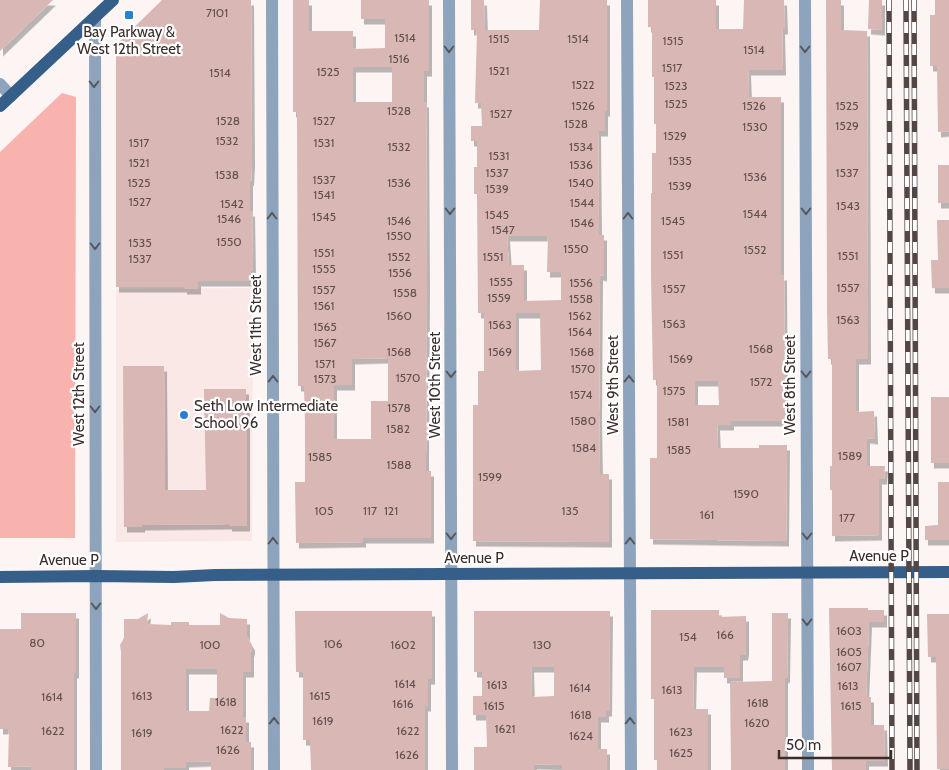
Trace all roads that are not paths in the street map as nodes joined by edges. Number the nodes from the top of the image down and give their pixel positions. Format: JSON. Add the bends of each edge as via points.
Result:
{"nodes":[{"id":1,"x":113,"y":0,"type":"edge"},
{"id":2,"x":272,"y":0,"type":"edge"},
{"id":3,"x":449,"y":0,"type":"edge"},
{"id":4,"x":627,"y":0,"type":"edge"},
{"id":5,"x":805,"y":0,"type":"edge"},
{"id":6,"x":95,"y":18,"type":"junction"},
{"id":7,"x":0,"y":84,"type":"edge"},
{"id":8,"x":11,"y":96,"type":"junction"},
{"id":9,"x":0,"y":106,"type":"edge"},
{"id":10,"x":949,"y":572,"type":"edge"},
{"id":11,"x":807,"y":573,"type":"junction"},
{"id":12,"x":452,"y":574,"type":"junction"},
{"id":13,"x":630,"y":574,"type":"junction"},
{"id":14,"x":273,"y":575,"type":"junction"},
{"id":15,"x":96,"y":576,"type":"junction"},
{"id":16,"x":0,"y":577,"type":"edge"},
{"id":17,"x":96,"y":770,"type":"edge"},
{"id":18,"x":274,"y":770,"type":"edge"},
{"id":19,"x":452,"y":770,"type":"edge"},
{"id":20,"x":630,"y":770,"type":"edge"},
{"id":21,"x":808,"y":770,"type":"edge"}],
"edges":[{"from":1,"to":6,"type":"main road"},
{"from":14,"to":2,"type":"street","name":"West 11th Street","one_way":true},
{"from":3,"to":12,"type":"street","name":"West 10th Street","one_way":true},
{"from":13,"to":4,"type":"street","name":"West 9th Street","one_way":true},
{"from":5,"to":11,"type":"street","name":"West 8th Street","one_way":true},
{"from":6,"to":8,"type":"main road"},
{"from":6,"to":15,"type":"street","name":"West 12th Street","one_way":true},
{"from":7,"to":8,"type":"street"},
{"from":8,"to":9,"type":"main road"},
{"from":10,"to":11,"type":"main road","name":"Avenue P"},
{"from":11,"to":13,"type":"main road","name":"Avenue P"},
{"from":11,"to":21,"type":"street","name":"West 8th Street","one_way":true},
{"from":12,"to":13,"type":"main road","name":"Avenue P"},
{"from":12,"to":14,"type":"main road","name":"Avenue P"},
{"from":12,"to":19,"type":"street","name":"West 10th Street"},
{"from":20,"to":13,"type":"street","name":"West 9th Street","one_way":true},
{"from":14,"to":15,"type":"main road","name":"Avenue P"},
{"from":18,"to":14,"type":"street","name":"West 11th Street","one_way":true},
{"from":15,"to":16,"type":"main road","name":"Avenue P"},
{"from":15,"to":17,"type":"street","name":"West 12th Street","one_way":true}]}
